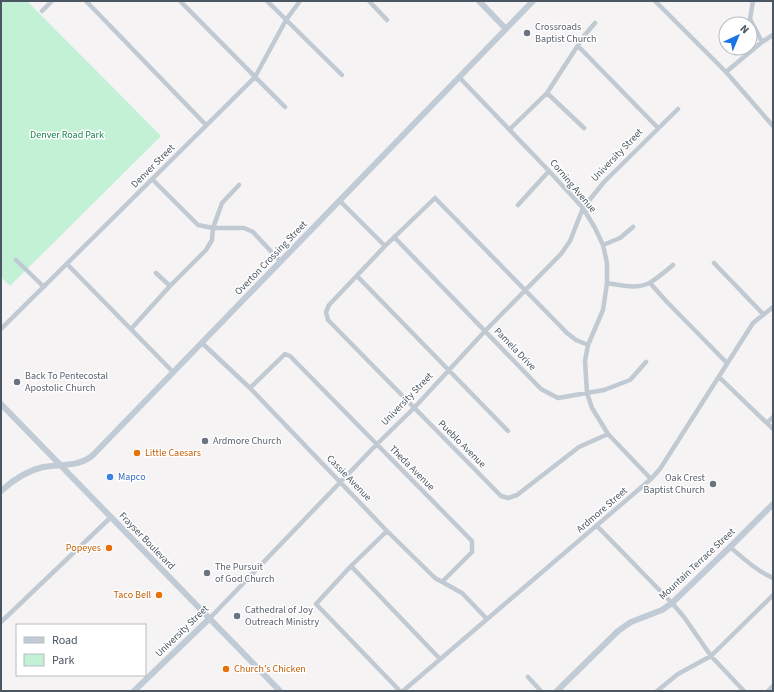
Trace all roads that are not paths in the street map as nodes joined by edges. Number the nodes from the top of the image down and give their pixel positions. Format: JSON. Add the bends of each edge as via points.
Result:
{"nodes":[{"id":1,"x":52,"y":1,"type":"edge"},
{"id":2,"x":86,"y":1,"type":"edge"},
{"id":3,"x":180,"y":1,"type":"edge"},
{"id":4,"x":267,"y":1,"type":"edge"},
{"id":5,"x":300,"y":1,"type":"edge"},
{"id":6,"x":369,"y":1,"type":"edge"},
{"id":7,"x":479,"y":1,"type":"edge"},
{"id":8,"x":534,"y":1,"type":"edge"},
{"id":9,"x":655,"y":1,"type":"edge"},
{"id":10,"x":753,"y":1,"type":"edge"},
{"id":11,"x":42,"y":11,"type":"dead end"},
{"id":12,"x":286,"y":20,"type":"junction"},
{"id":13,"x":387,"y":20,"type":"dead end"},
{"id":14,"x":595,"y":23,"type":"dead end"},
{"id":15,"x":506,"y":29,"type":"junction"},
{"id":16,"x":773,"y":35,"type":"edge"},
{"id":17,"x":762,"y":42,"type":"junction"},
{"id":18,"x":578,"y":46,"type":"junction"},
{"id":19,"x":726,"y":72,"type":"junction"},
{"id":20,"x":342,"y":75,"type":"dead end"},
{"id":21,"x":255,"y":77,"type":"junction"},
{"id":22,"x":459,"y":77,"type":"junction"},
{"id":23,"x":547,"y":93,"type":"junction"},
{"id":24,"x":285,"y":107,"type":"dead end"},
{"id":25,"x":678,"y":109,"type":"dead end"},
{"id":26,"x":206,"y":125,"type":"junction"},
{"id":27,"x":773,"y":126,"type":"edge"},
{"id":28,"x":584,"y":128,"type":"dead end"},
{"id":29,"x":658,"y":128,"type":"junction"},
{"id":30,"x":510,"y":129,"type":"junction"},
{"id":31,"x":549,"y":171,"type":"junction"},
{"id":32,"x":152,"y":179,"type":"junction"},
{"id":33,"x":239,"y":185,"type":"dead end"},
{"id":34,"x":340,"y":201,"type":"junction"},
{"id":35,"x":518,"y":204,"type":"dead end"},
{"id":36,"x":583,"y":208,"type":"junction"},
{"id":37,"x":633,"y":227,"type":"dead end"},
{"id":38,"x":213,"y":228,"type":"junction"},
{"id":39,"x":394,"y":238,"type":"junction"},
{"id":40,"x":603,"y":245,"type":"junction"},
{"id":41,"x":385,"y":246,"type":"junction"},
{"id":42,"x":16,"y":260,"type":"dead end"},
{"id":43,"x":280,"y":261,"type":"junction"},
{"id":44,"x":714,"y":263,"type":"dead end"},
{"id":45,"x":67,"y":264,"type":"junction"},
{"id":46,"x":673,"y":265,"type":"dead end"},
{"id":47,"x":156,"y":273,"type":"dead end"},
{"id":48,"x":357,"y":276,"type":"junction"},
{"id":49,"x":607,"y":283,"type":"junction"},
{"id":50,"x":650,"y":283,"type":"junction"},
{"id":51,"x":170,"y":286,"type":"junction"},
{"id":52,"x":44,"y":287,"type":"junction"},
{"id":53,"x":525,"y":290,"type":"junction"},
{"id":54,"x":773,"y":307,"type":"edge"},
{"id":55,"x":763,"y":314,"type":"junction"},
{"id":56,"x":131,"y":328,"type":"junction"},
{"id":57,"x":1,"y":329,"type":"edge"},
{"id":58,"x":485,"y":331,"type":"junction"},
{"id":59,"x":202,"y":343,"type":"junction"},
{"id":60,"x":588,"y":344,"type":"junction"},
{"id":61,"x":646,"y":362,"type":"dead end"},
{"id":62,"x":727,"y":363,"type":"junction"},
{"id":63,"x":449,"y":370,"type":"junction"},
{"id":64,"x":173,"y":372,"type":"junction"},
{"id":65,"x":719,"y":377,"type":"junction"},
{"id":66,"x":250,"y":388,"type":"junction"},
{"id":67,"x":587,"y":393,"type":"junction"},
{"id":68,"x":1,"y":404,"type":"edge"},
{"id":69,"x":414,"y":408,"type":"junction"},
{"id":70,"x":773,"y":417,"type":"edge"},
{"id":71,"x":767,"y":423,"type":"junction"},
{"id":72,"x":773,"y":429,"type":"edge"},
{"id":73,"x":508,"y":431,"type":"dead end"},
{"id":74,"x":608,"y":434,"type":"junction"},
{"id":75,"x":376,"y":445,"type":"junction"},
{"id":76,"x":59,"y":465,"type":"junction"},
{"id":77,"x":651,"y":479,"type":"junction"},
{"id":78,"x":340,"y":483,"type":"junction"},
{"id":79,"x":1,"y":491,"type":"edge"},
{"id":80,"x":773,"y":504,"type":"edge"},
{"id":81,"x":110,"y":518,"type":"junction"},
{"id":82,"x":597,"y":526,"type":"junction"},
{"id":83,"x":387,"y":531,"type":"junction"},
{"id":84,"x":730,"y":547,"type":"junction"},
{"id":85,"x":351,"y":566,"type":"junction"},
{"id":86,"x":773,"y":578,"type":"edge"},
{"id":87,"x":442,"y":582,"type":"junction"},
{"id":88,"x":773,"y":595,"type":"edge"},
{"id":89,"x":672,"y":603,"type":"junction"},
{"id":90,"x":487,"y":619,"type":"junction"},
{"id":91,"x":209,"y":620,"type":"junction"},
{"id":92,"x":1,"y":622,"type":"edge"},
{"id":93,"x":711,"y":656,"type":"junction"},
{"id":94,"x":440,"y":659,"type":"junction"},
{"id":95,"x":528,"y":677,"type":"dead end"},
{"id":96,"x":773,"y":686,"type":"edge"},
{"id":97,"x":134,"y":691,"type":"edge"},
{"id":98,"x":280,"y":691,"type":"edge"},
{"id":99,"x":400,"y":691,"type":"edge"},
{"id":100,"x":403,"y":691,"type":"edge"},
{"id":101,"x":541,"y":691,"type":"edge"},
{"id":102,"x":557,"y":691,"type":"edge"},
{"id":103,"x":657,"y":691,"type":"edge"},
{"id":104,"x":744,"y":691,"type":"edge"},
{"id":105,"x":768,"y":691,"type":"edge"}],
"edges":[{"from":1,"to":11,"type":"street"},
{"from":2,"to":26,"type":"street"},
{"from":3,"to":21,"type":"street"},
{"from":4,"to":12,"type":"street"},
{"from":5,"to":12,"type":"street","name":"Denver Street"},
{"from":6,"to":13,"type":"street"},
{"from":7,"to":15,"type":"street"},
{"from":8,"to":15,"type":"street","name":"Overton Crossing Street"},
{"from":9,"to":19,"type":"street"},
{"from":10,"to":17,"type":"street","via":[[750,19]]},
{"from":12,"to":20,"type":"street"},
{"from":12,"to":21,"type":"street","name":"Denver Street"},
{"from":14,"to":18,"type":"street"},
{"from":15,"to":22,"type":"street","name":"Overton Crossing Street"},
{"from":16,"to":17,"type":"street"},
{"from":17,"to":19,"type":"street"},
{"from":18,"to":23,"type":"street"},
{"from":18,"to":29,"type":"street"},
{"from":19,"to":27,"type":"street"},
{"from":21,"to":24,"type":"street"},
{"from":21,"to":26,"type":"street","name":"Denver Street"},
{"from":22,"to":30,"type":"street","name":"Corning Avenue"},
{"from":22,"to":34,"type":"street","name":"Overton Crossing Street"},
{"from":23,"to":28,"type":"street"},
{"from":23,"to":30,"type":"street"},
{"from":25,"to":29,"type":"street","name":"University Street"},
{"from":26,"to":32,"type":"street","name":"Denver Street"},
{"from":29,"to":36,"type":"street","name":"University Street","via":[[604,182]]},
{"from":30,"to":31,"type":"street","name":"Corning Avenue"},
{"from":31,"to":35,"type":"street"},
{"from":31,"to":36,"type":"street","name":"Corning Avenue"},
{"from":32,"to":38,"type":"street","via":[[198,225]]},
{"from":32,"to":45,"type":"street","name":"Denver Street"},
{"from":33,"to":38,"type":"street","via":[[222,203]]},
{"from":34,"to":41,"type":"street"},
{"from":34,"to":43,"type":"street","name":"Overton Crossing Street"},
{"from":36,"to":40,"type":"street","name":"Corning Avenue"},
{"from":36,"to":53,"type":"street","name":"University Street","via":[[570,241],[561,254]]},
{"from":37,"to":40,"type":"street","via":[[620,238]]},
{"from":38,"to":43,"type":"street","via":[[244,228],[253,232]]},
{"from":38,"to":51,"type":"street","via":[[212,240],[206,250]]},
{"from":39,"to":41,"type":"street"},
{"from":39,"to":53,"type":"street","via":[[435,198]]},
{"from":39,"to":58,"type":"street","name":"Pamela Drive"},
{"from":40,"to":49,"type":"street","name":"Corning Avenue"},
{"from":41,"to":48,"type":"street"},
{"from":42,"to":52,"type":"street"},
{"from":43,"to":59,"type":"street","name":"Overton Crossing Street"},
{"from":44,"to":55,"type":"street"},
{"from":45,"to":52,"type":"street","name":"Denver Street"},
{"from":45,"to":56,"type":"street"},
{"from":46,"to":50,"type":"street"},
{"from":47,"to":51,"type":"street"},
{"from":48,"to":63,"type":"street"},
{"from":48,"to":69,"type":"street","name":"Pueblo Avenue","via":[[329,305],[326,312],[328,320]]},
{"from":49,"to":50,"type":"street","via":[[633,286]]},
{"from":49,"to":60,"type":"street","name":"Corning Avenue","via":[[603,310]]},
{"from":50,"to":62,"type":"street"},
{"from":51,"to":56,"type":"street"},
{"from":52,"to":57,"type":"street","name":"Denver Street"},
{"from":53,"to":58,"type":"street","name":"University Street"},
{"from":53,"to":60,"type":"street","via":[[567,333],[576,340]]},
{"from":54,"to":55,"type":"street","name":"Ardmore Street"},
{"from":55,"to":62,"type":"street","name":"Ardmore Street","via":[[753,323]]},
{"from":56,"to":64,"type":"street"},
{"from":58,"to":63,"type":"street","name":"University Street"},
{"from":58,"to":67,"type":"street","name":"Pamela Drive","via":[[541,389],[558,398]]},
{"from":59,"to":64,"type":"street","name":"Overton Crossing Street"},
{"from":59,"to":66,"type":"street","name":"Cassie Avenue"},
{"from":60,"to":67,"type":"street","name":"Corning Avenue","via":[[585,361]]},
{"from":61,"to":67,"type":"street","name":"Pamela Drive","via":[[630,380],[604,390]]},
{"from":62,"to":65,"type":"street","name":"Ardmore Street"},
{"from":63,"to":69,"type":"street","name":"University Street"},
{"from":63,"to":73,"type":"street"},
{"from":64,"to":76,"type":"street","name":"Overton Crossing Street","via":[[90,458],[76,464]]},
{"from":65,"to":71,"type":"street"},
{"from":65,"to":77,"type":"street","name":"Ardmore Street"},
{"from":66,"to":75,"type":"street","name":"Theda Avenue","via":[[285,354],[290,356]]},
{"from":66,"to":78,"type":"street","name":"Cassie Avenue"},
{"from":67,"to":74,"type":"street","name":"Corning Avenue","via":[[592,408]]},
{"from":68,"to":76,"type":"street","name":"Frayser Boulevard"},
{"from":69,"to":74,"type":"street","name":"Pueblo Avenue","via":[[501,496],[508,498],[517,495],[579,447]]},
{"from":69,"to":75,"type":"street","name":"University Street"},
{"from":70,"to":71,"type":"street"},
{"from":71,"to":72,"type":"street"},
{"from":74,"to":77,"type":"street","name":"Corning Avenue"},
{"from":75,"to":78,"type":"street","name":"University Street"},
{"from":75,"to":87,"type":"street","name":"Theda Avenue","via":[[472,541],[472,552]]},
{"from":76,"to":79,"type":"street","name":"Overton Crossing Street","via":[[26,472]]},
{"from":76,"to":81,"type":"street","name":"Frayser Boulevard"},
{"from":77,"to":82,"type":"street","name":"Ardmore Street"},
{"from":78,"to":83,"type":"street","name":"Cassie Avenue"},
{"from":78,"to":91,"type":"street","name":"University Street"},
{"from":80,"to":84,"type":"street","name":"Mountain Terrace Street"},
{"from":81,"to":91,"type":"street","name":"Frayser Boulevard"},
{"from":81,"to":92,"type":"street"},
{"from":82,"to":89,"type":"street"},
{"from":82,"to":90,"type":"street","name":"Ardmore Street"},
{"from":83,"to":85,"type":"street"},
{"from":83,"to":87,"type":"street","name":"Cassie Avenue"},
{"from":84,"to":86,"type":"street","via":[[763,574]]},
{"from":84,"to":89,"type":"street","name":"Mountain Terrace Street"},
{"from":85,"to":94,"type":"street"},
{"from":85,"to":99,"type":"street","via":[[316,604]]},
{"from":87,"to":90,"type":"street","name":"Cassie Avenue","via":[[462,593]]},
{"from":88,"to":93,"type":"street"},
{"from":89,"to":93,"type":"street"},
{"from":89,"to":102,"type":"street","name":"Mountain Terrace Street","via":[[662,610],[630,622],[618,631]]},
{"from":90,"to":94,"type":"street","name":"Ardmore Street"},
{"from":91,"to":97,"type":"street","name":"University Street"},
{"from":91,"to":98,"type":"street","name":"Frayser Boulevard"},
{"from":93,"to":103,"type":"street","via":[[678,674]]},
{"from":93,"to":104,"type":"street"},
{"from":94,"to":100,"type":"street","name":"Ardmore Street"},
{"from":95,"to":101,"type":"street"},
{"from":96,"to":105,"type":"street"}]}
